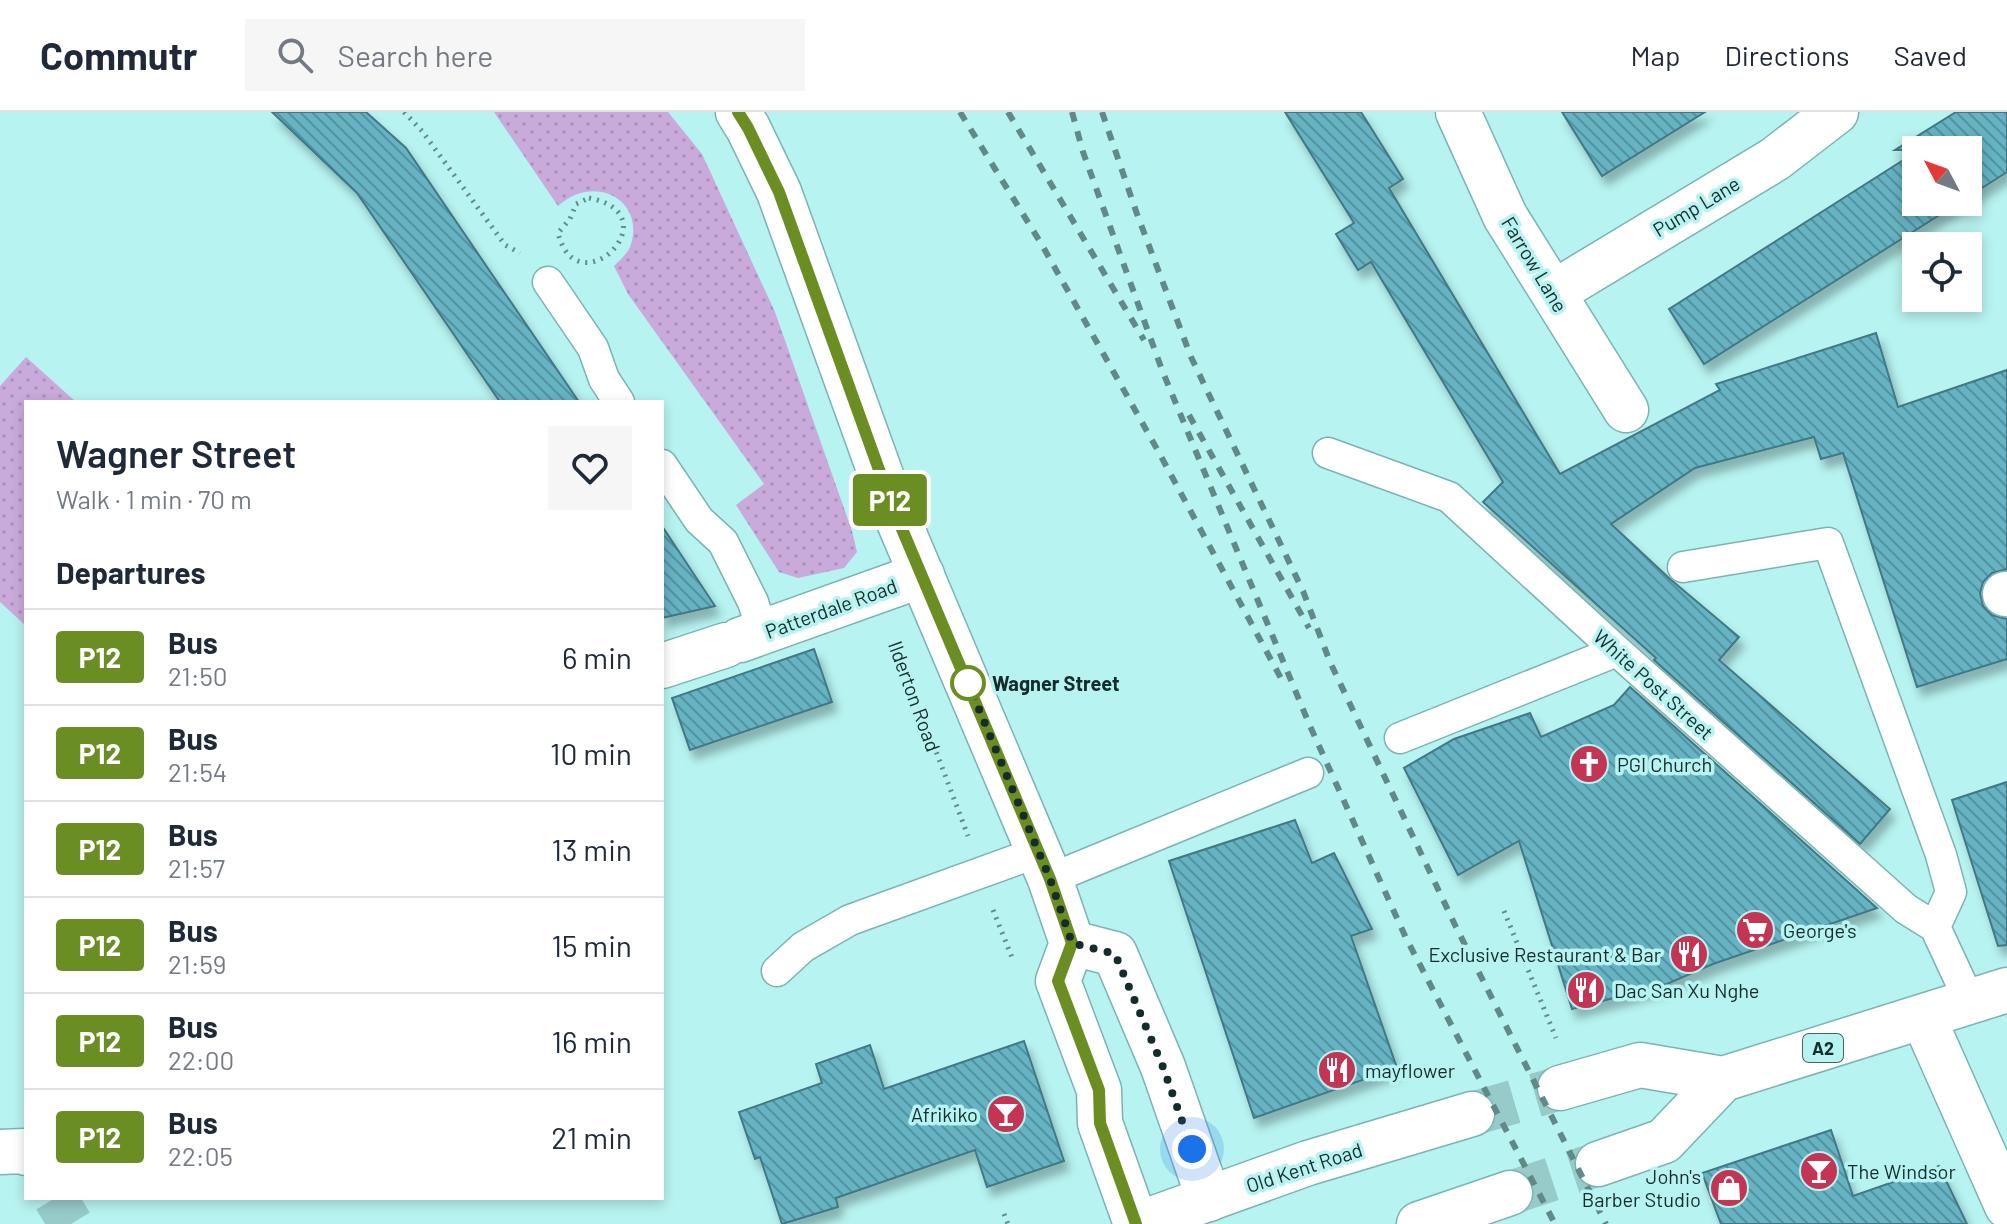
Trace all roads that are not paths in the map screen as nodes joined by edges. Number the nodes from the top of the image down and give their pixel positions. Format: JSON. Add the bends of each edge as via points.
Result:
{"nodes":[{"id":1,"x":738,"y":112,"type":"edge"},
{"id":2,"x":1458,"y":112,"type":"edge"},
{"id":3,"x":1836,"y":112,"type":"edge"},
{"id":4,"x":548,"y":282,"type":"road end"},
{"id":5,"x":1553,"y":293,"type":"junction"},
{"id":6,"x":618,"y":400,"type":"edge"},
{"id":7,"x":1626,"y":410,"type":"dead end"},
{"id":8,"x":1328,"y":453,"type":"dead end"},
{"id":9,"x":664,"y":468,"type":"edge"},
{"id":10,"x":1683,"y":567,"type":"dead end"},
{"id":11,"x":922,"y":575,"type":"junction"},
{"id":12,"x":743,"y":639,"type":"junction"},
{"id":13,"x":1617,"y":651,"type":"junction"},
{"id":14,"x":664,"y":665,"type":"edge"},
{"id":15,"x":1400,"y":738,"type":"dead end"},
{"id":16,"x":1308,"y":773,"type":"dead end"},
{"id":17,"x":1044,"y":865,"type":"junction"},
{"id":18,"x":1935,"y":927,"type":"junction"},
{"id":19,"x":1072,"y":943,"type":"junction"},
{"id":20,"x":777,"y":971,"type":"dead end"},
{"id":21,"x":1988,"y":996,"type":"edge"},
{"id":22,"x":1923,"y":1017,"type":"junction"},
{"id":23,"x":1723,"y":1079,"type":"junction"},
{"id":24,"x":1560,"y":1088,"type":"tunnel mouth"},
{"id":25,"x":1472,"y":1114,"type":"tunnel mouth"},
{"id":26,"x":24,"y":1151,"type":"edge"},
{"id":27,"x":0,"y":1152,"type":"edge"},
{"id":28,"x":1598,"y":1164,"type":"tunnel mouth"},
{"id":29,"x":1510,"y":1193,"type":"tunnel mouth"},
{"id":30,"x":1209,"y":1199,"type":"junction"},
{"id":31,"x":2007,"y":1206,"type":"edge"},
{"id":32,"x":1137,"y":1224,"type":"edge"},
{"id":33,"x":1419,"y":1224,"type":"edge"}],
"edges":[{"from":1,"to":11,"type":"main road","via":[[779,192]]},
{"from":2,"to":5,"type":"main road","name":"Farrow Lane","via":[[1505,216]]},
{"from":3,"to":5,"type":"main road","name":"Pump Lane","via":[[1775,159]]},
{"from":4,"to":6,"type":"lane","via":[[593,348]]},
{"from":5,"to":7,"type":"main road","name":"Farrow Lane"},
{"from":8,"to":13,"type":"lane","name":"White Post Street","via":[[1449,497]]},
{"from":9,"to":12,"type":"lane","via":[[699,520],[723,542],[753,602]]},
{"from":10,"to":18,"type":"lane","via":[[1828,543],[1945,867],[1951,892]]},
{"from":11,"to":12,"type":"main road","name":"Patterdale Road"},
{"from":11,"to":17,"type":"main road"},
{"from":12,"to":14,"type":"main road","name":"Patterdale Road"},
{"from":13,"to":15,"type":"lane"},
{"from":13,"to":18,"type":"lane","name":"White Post Street","via":[[1906,909]]},
{"from":16,"to":17,"type":"lane"},
{"from":17,"to":19,"type":"main road"},
{"from":17,"to":20,"type":"lane","via":[[850,920],[803,947]]},
{"from":18,"to":21,"type":"lane"},
{"from":19,"to":30,"type":"main road","via":[[1115,954],[1163,1067]]},
{"from":19,"to":32,"type":"main road","via":[[1058,981],[1099,1090],[1100,1123]]},
{"from":21,"to":22,"type":"main road","number":"A2"},
{"from":22,"to":23,"type":"main road","number":"A2"},
{"from":22,"to":31,"type":"main road"},
{"from":23,"to":24,"type":"main road","number":"A2","via":[[1640,1065]]},
{"from":23,"to":28,"type":"main road","number":"A2","via":[[1664,1141]]},
{"from":25,"to":30,"type":"main road","name":"Old Kent Road"},
{"from":26,"to":27,"type":"main road"},
{"from":29,"to":33,"type":"main road"},
{"from":30,"to":32,"type":"main road","name":"Old Kent Road"}]}
